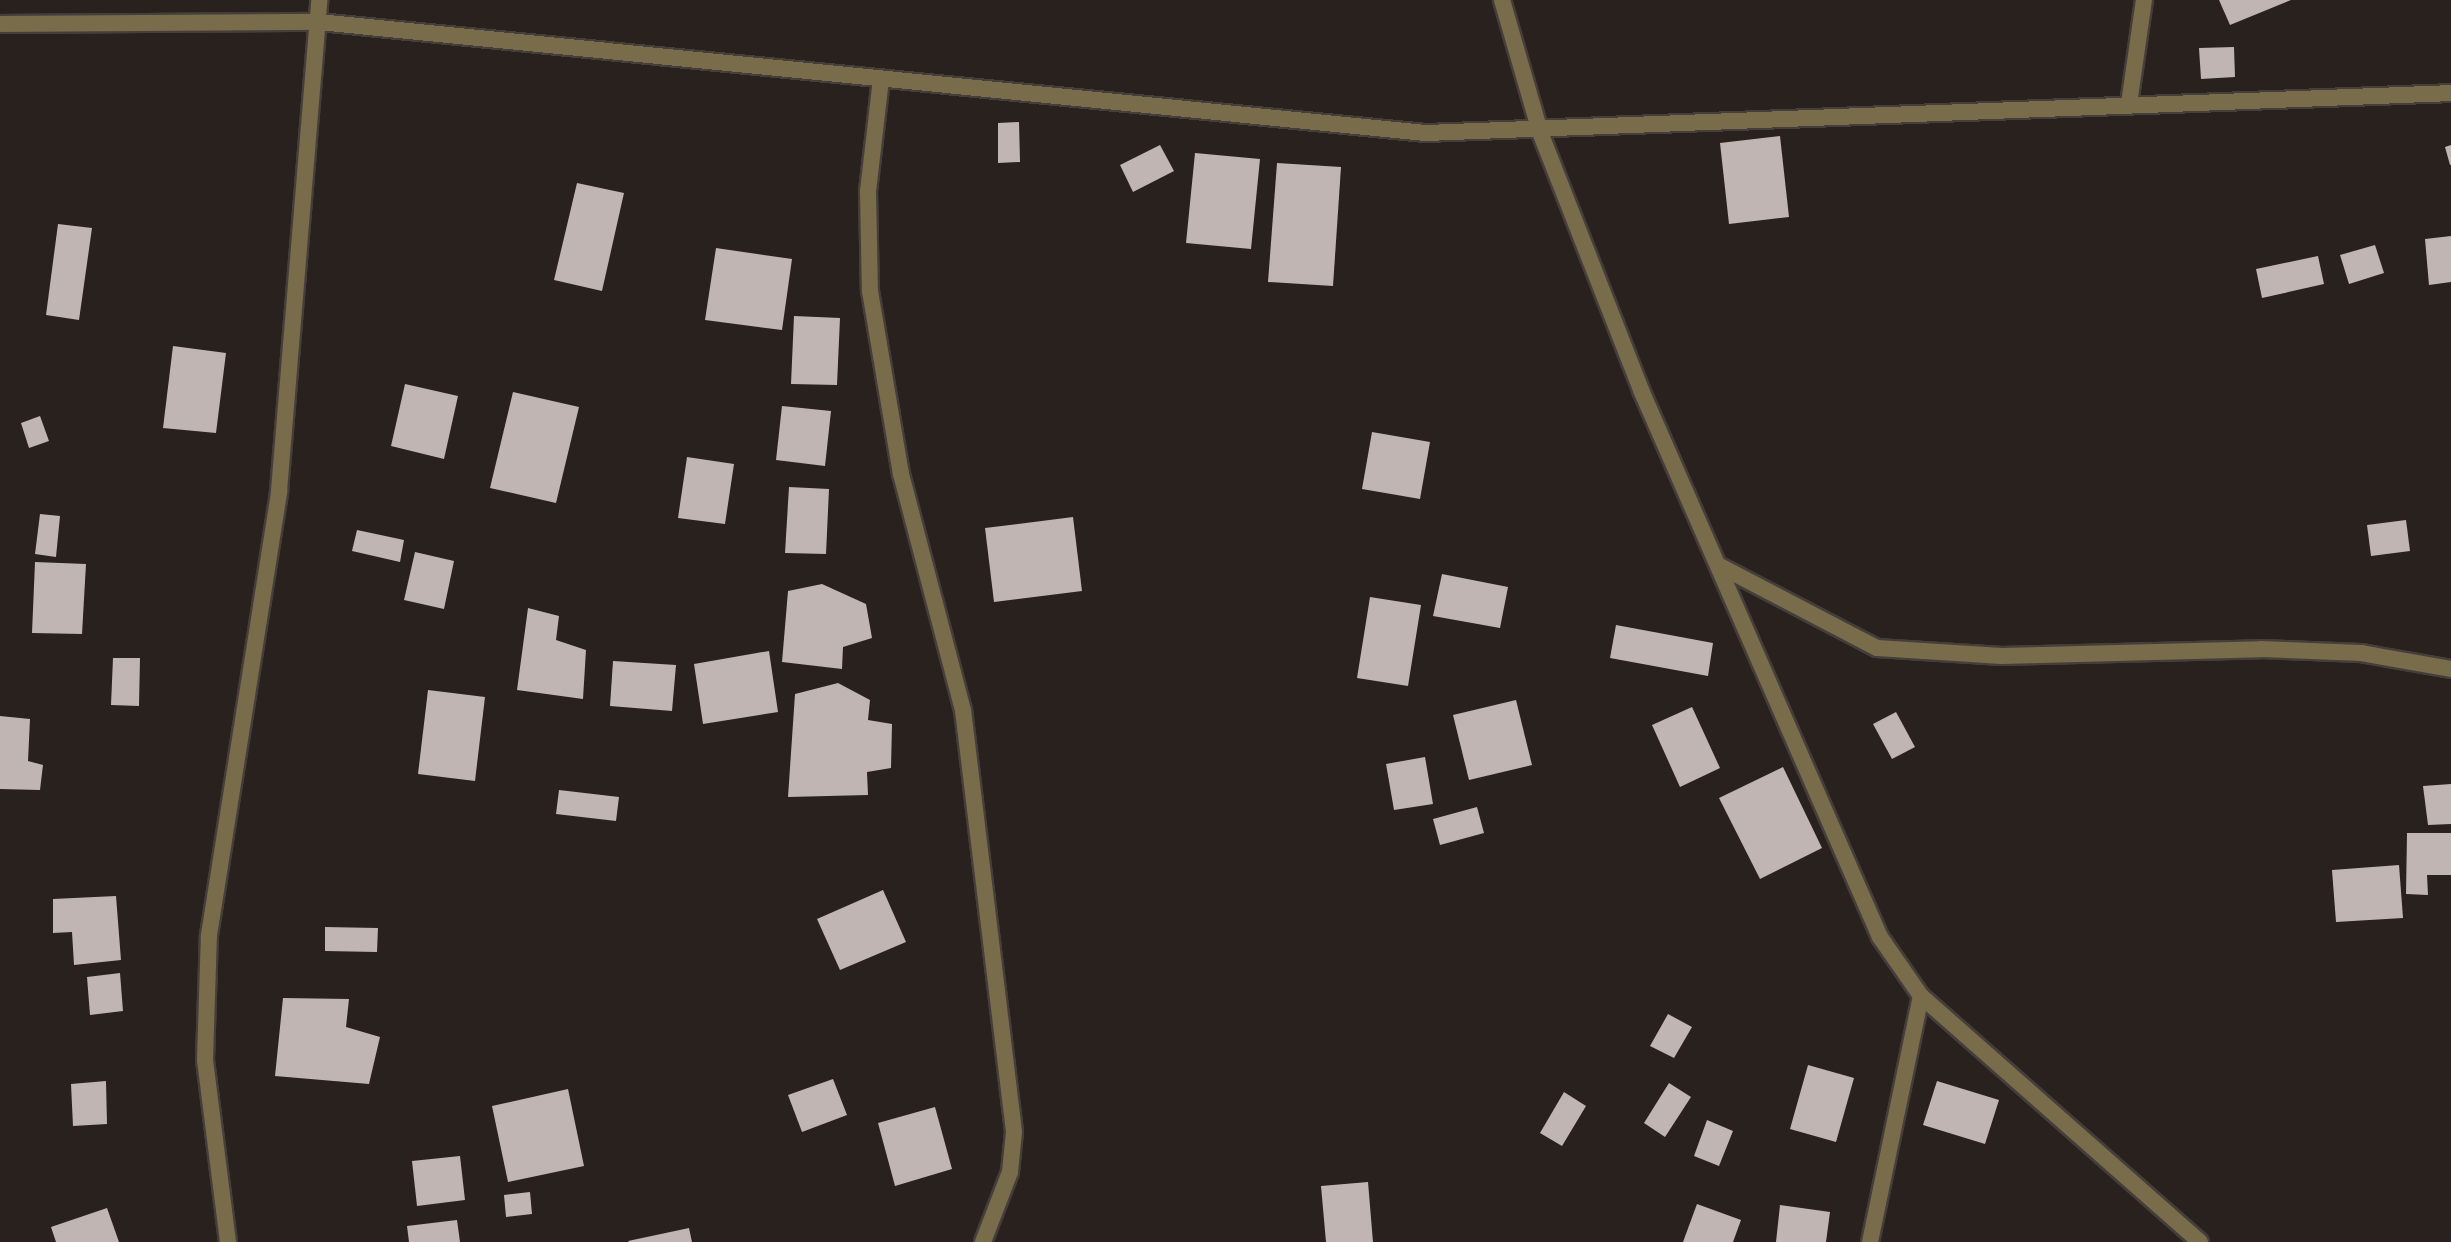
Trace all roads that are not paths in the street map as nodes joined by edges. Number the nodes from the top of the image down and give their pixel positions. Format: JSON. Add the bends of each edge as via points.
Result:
{"nodes":[{"id":1,"x":319,"y":0,"type":"edge"},
{"id":2,"x":1502,"y":0,"type":"edge"},
{"id":3,"x":2144,"y":0,"type":"edge"},
{"id":4,"x":319,"y":22,"type":"junction"},
{"id":5,"x":0,"y":24,"type":"edge"},
{"id":6,"x":881,"y":79,"type":"junction"},
{"id":7,"x":2451,"y":93,"type":"edge"},
{"id":8,"x":2129,"y":104,"type":"junction"},
{"id":9,"x":1540,"y":132,"type":"junction"},
{"id":10,"x":1718,"y":565,"type":"junction"},
{"id":11,"x":2451,"y":669,"type":"edge"},
{"id":12,"x":1921,"y":996,"type":"junction"},
{"id":13,"x":228,"y":1242,"type":"edge"},
{"id":14,"x":983,"y":1242,"type":"edge"},
{"id":15,"x":1870,"y":1242,"type":"edge"},
{"id":16,"x":2200,"y":1242,"type":"edge"}],
"edges":[{"from":1,"to":4,"type":"street"},
{"from":2,"to":9,"type":"street"},
{"from":3,"to":8,"type":"street"},
{"from":4,"to":5,"type":"street"},
{"from":4,"to":6,"type":"street"},
{"from":4,"to":13,"type":"street","via":[[279,491],[209,935],[205,1060]]},
{"from":6,"to":9,"type":"street","via":[[1426,133]]},
{"from":6,"to":14,"type":"street","via":[[868,191],[870,291],[901,474],[963,710],[1014,1132],[1010,1172]]},
{"from":7,"to":8,"type":"street"},
{"from":8,"to":9,"type":"street"},
{"from":9,"to":10,"type":"street"},
{"from":10,"to":11,"type":"street","via":[[1877,648],[2002,656],[2261,649],[2361,653]]},
{"from":10,"to":12,"type":"street","via":[[1880,937]]},
{"from":12,"to":15,"type":"street"},
{"from":12,"to":16,"type":"street"}]}
